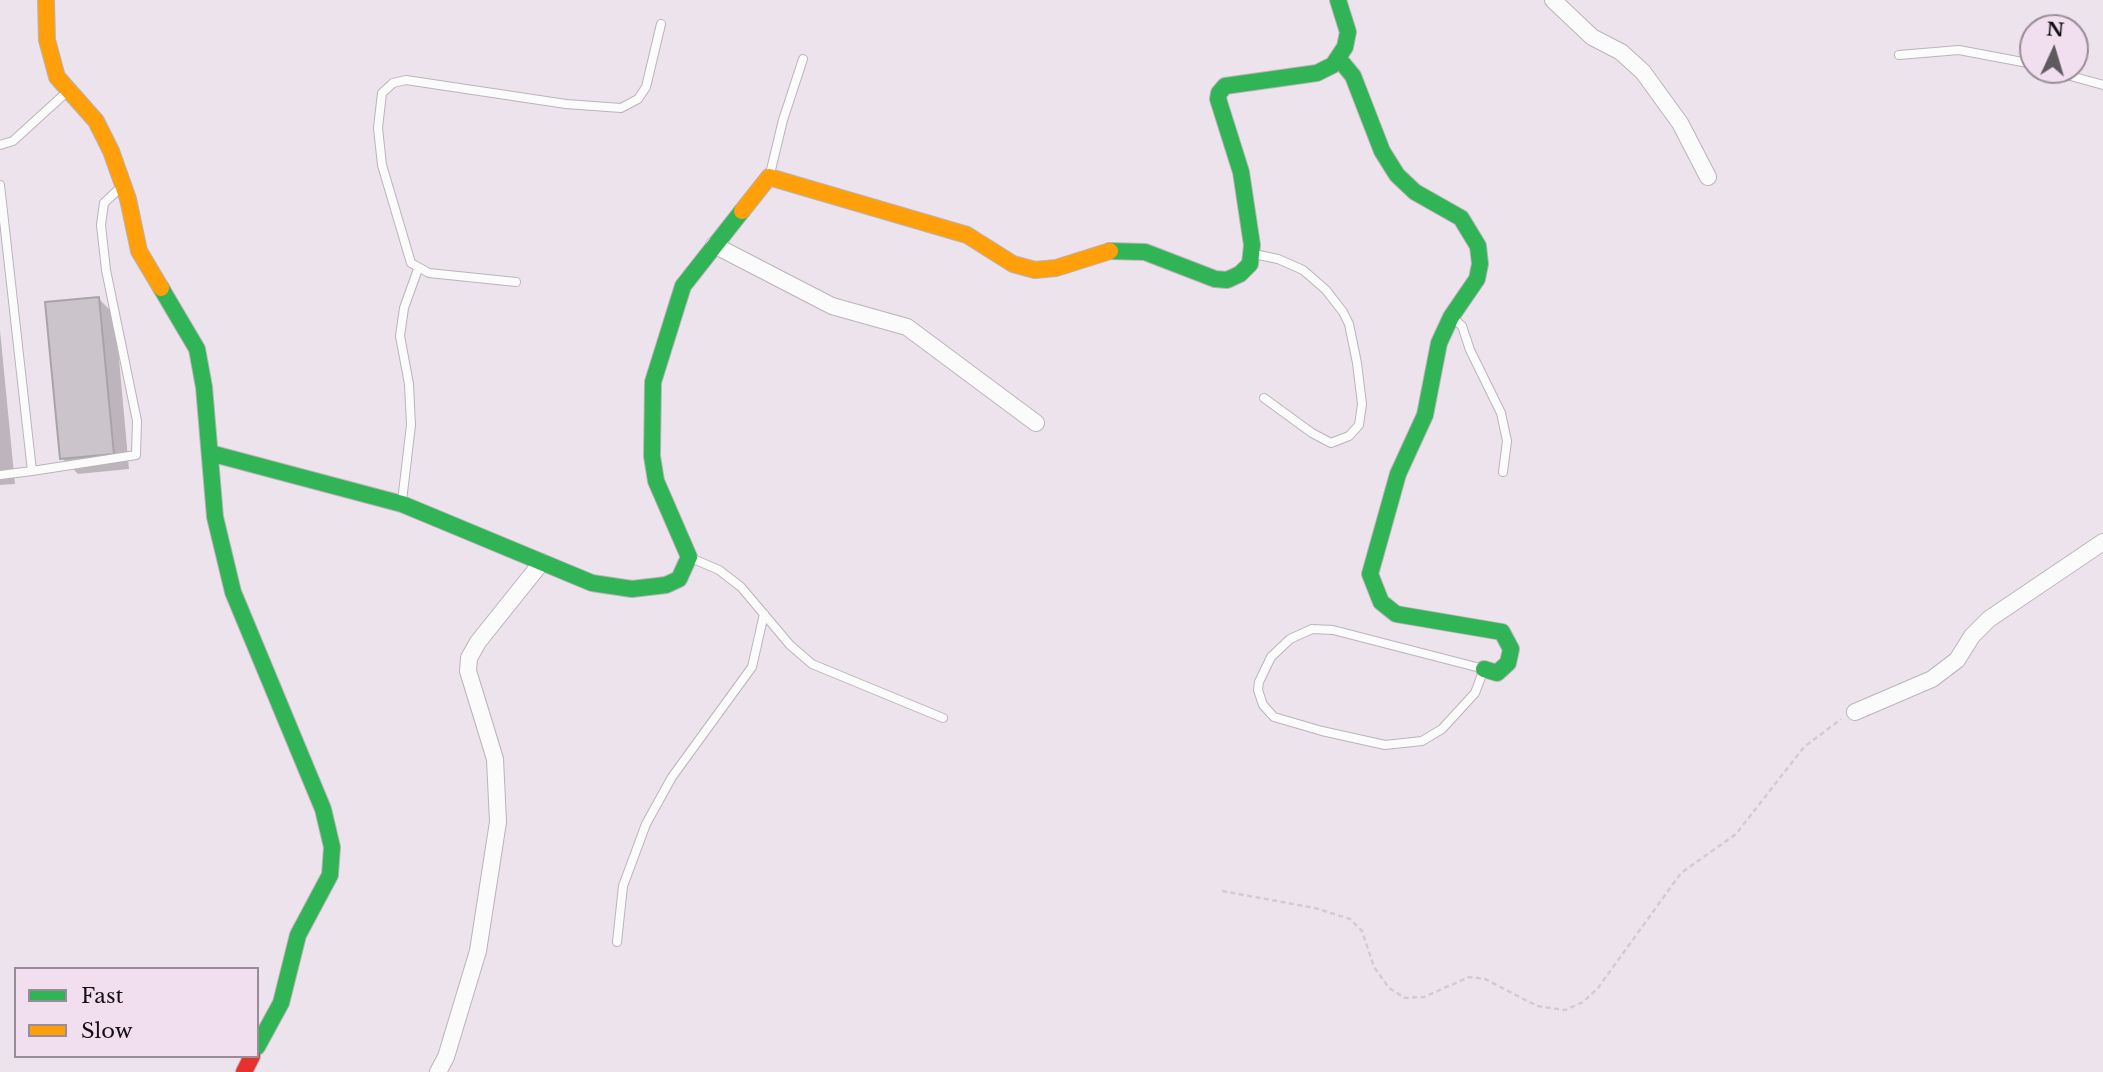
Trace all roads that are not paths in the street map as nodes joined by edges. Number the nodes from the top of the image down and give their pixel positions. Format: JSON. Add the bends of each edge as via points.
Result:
{"nodes":[{"id":1,"x":46,"y":0,"type":"edge"},
{"id":2,"x":1338,"y":0,"type":"edge"},
{"id":3,"x":1553,"y":0,"type":"edge"},
{"id":4,"x":661,"y":24,"type":"dead end"},
{"id":5,"x":1899,"y":55,"type":"dead end"},
{"id":6,"x":803,"y":59,"type":"dead end"},
{"id":7,"x":1339,"y":59,"type":"junction"},
{"id":8,"x":2019,"y":61,"type":"edge"},
{"id":9,"x":69,"y":90,"type":"junction"},
{"id":10,"x":0,"y":145,"type":"edge"},
{"id":11,"x":769,"y":177,"type":"junction"},
{"id":12,"x":1708,"y":177,"type":"dead end"},
{"id":13,"x":123,"y":184,"type":"junction"},
{"id":14,"x":0,"y":185,"type":"edge"},
{"id":15,"x":714,"y":245,"type":"junction"},
{"id":16,"x":1251,"y":253,"type":"junction"},
{"id":17,"x":418,"y":269,"type":"junction"},
{"id":18,"x":516,"y":282,"type":"dead end"},
{"id":19,"x":1451,"y":317,"type":"junction"},
{"id":20,"x":1264,"y":398,"type":"dead end"},
{"id":21,"x":1036,"y":423,"type":"dead end"},
{"id":22,"x":210,"y":453,"type":"junction"},
{"id":23,"x":32,"y":471,"type":"junction"},
{"id":24,"x":1503,"y":472,"type":"dead end"},
{"id":25,"x":0,"y":475,"type":"edge"},
{"id":26,"x":402,"y":504,"type":"junction"},
{"id":27,"x":2103,"y":542,"type":"edge"},
{"id":28,"x":689,"y":557,"type":"junction"},
{"id":29,"x":542,"y":562,"type":"junction"},
{"id":30,"x":764,"y":614,"type":"junction"},
{"id":31,"x":1484,"y":669,"type":"junction"},
{"id":32,"x":1855,"y":712,"type":"road end"},
{"id":33,"x":943,"y":718,"type":"dead end"},
{"id":34,"x":617,"y":942,"type":"dead end"},
{"id":35,"x":259,"y":1043,"type":"edge"},
{"id":36,"x":438,"y":1072,"type":"edge"}],
"edges":[{"from":1,"to":9,"type":"street","via":[[47,40],[57,77]]},
{"from":2,"to":7,"type":"street","via":[[1348,32]]},
{"from":3,"to":12,"type":"street","via":[[1592,37],[1621,52],[1643,72],[1681,123]]},
{"from":4,"to":17,"type":"lane","via":[[646,87],[638,99],[621,108],[413,80],[387,87],[378,110],[382,165],[408,258]]},
{"from":5,"to":8,"type":"lane","via":[[1959,50]]},
{"from":6,"to":11,"type":"lane"},
{"from":7,"to":16,"type":"street","via":[[1317,73],[1225,86],[1219,93],[1241,172]]},
{"from":7,"to":19,"type":"street","via":[[1353,76],[1382,151],[1397,175],[1415,192],[1453,211],[1474,234],[1479,271]]},
{"from":9,"to":10,"type":"lane","via":[[13,141]]},
{"from":9,"to":13,"type":"street","via":[[96,121]]},
{"from":11,"to":15,"type":"street"},
{"from":11,"to":16,"type":"street","via":[[967,235],[1013,264],[1035,270],[1115,249],[1144,252],[1227,280],[1250,264]]},
{"from":13,"to":22,"type":"street","via":[[139,251],[197,349]]},
{"from":13,"to":23,"type":"lane","via":[[104,203],[101,225],[137,421],[135,455]]},
{"from":14,"to":23,"type":"lane"},
{"from":15,"to":21,"type":"street","via":[[832,306],[907,327]]},
{"from":15,"to":28,"type":"street","via":[[682,286],[653,382],[656,481]]},
{"from":16,"to":20,"type":"lane","via":[[1303,270],[1343,312],[1357,363],[1362,404],[1359,425],[1349,436],[1331,443]]},
{"from":17,"to":18,"type":"lane"},
{"from":17,"to":26,"type":"lane","via":[[400,336],[411,425]]},
{"from":19,"to":24,"type":"lane","via":[[1462,326],[1501,413],[1507,441]]},
{"from":19,"to":31,"type":"street","via":[[1440,343],[1424,415],[1404,458],[1370,574],[1381,602],[1396,614],[1502,632],[1511,649],[1508,663],[1497,673]]},
{"from":22,"to":26,"type":"street"},
{"from":22,"to":35,"type":"street","via":[[215,517],[233,592],[323,809],[332,847],[330,875],[298,935],[281,1003]]},
{"from":23,"to":25,"type":"lane"},
{"from":26,"to":29,"type":"street"},
{"from":27,"to":32,"type":"street","via":[[1989,619],[1957,660],[1932,679]]},
{"from":28,"to":29,"type":"street","via":[[679,579],[632,589],[592,583]]},
{"from":28,"to":30,"type":"lane","via":[[719,570]]},
{"from":29,"to":36,"type":"street","via":[[469,658],[468,671],[495,759],[498,822],[478,951]]},
{"from":30,"to":33,"type":"lane","via":[[790,645],[824,670]]},
{"from":30,"to":34,"type":"lane","via":[[752,667],[672,777],[646,824],[623,886]]},
{"from":31,"to":31,"type":"lane","via":[[1333,630],[1312,629],[1290,639],[1271,657],[1258,690],[1263,705],[1281,720],[1398,746],[1422,741],[1442,729],[1475,693]]}]}
